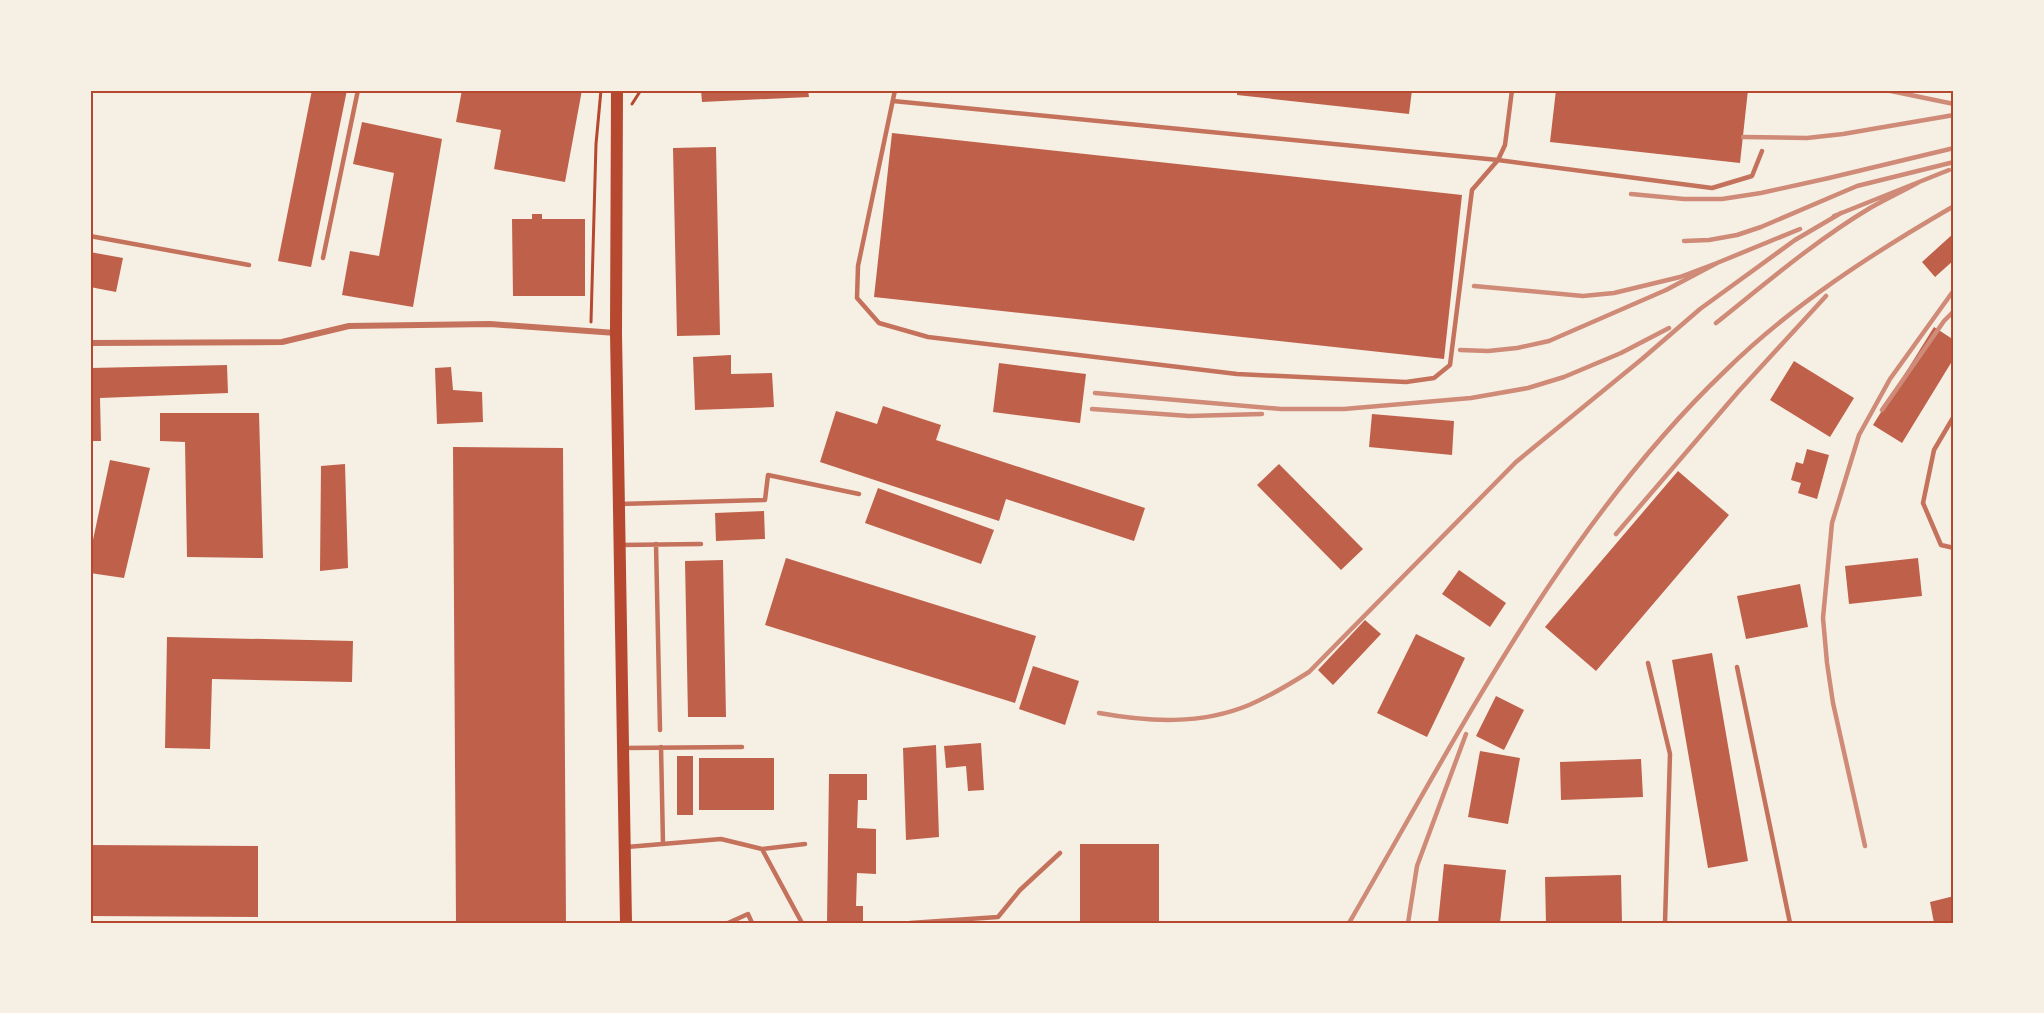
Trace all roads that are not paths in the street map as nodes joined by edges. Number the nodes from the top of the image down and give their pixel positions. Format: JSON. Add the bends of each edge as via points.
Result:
{"nodes":[{"id":1,"x":358,"y":90,"type":"edge"},
{"id":2,"x":617,"y":90,"type":"edge"},
{"id":3,"x":895,"y":90,"type":"edge"},
{"id":4,"x":1512,"y":90,"type":"edge"},
{"id":5,"x":893,"y":101,"type":"junction"},
{"id":6,"x":1762,"y":151,"type":"dead end"},
{"id":7,"x":1498,"y":160,"type":"junction"},
{"id":8,"x":90,"y":236,"type":"edge"},
{"id":9,"x":323,"y":258,"type":"dead end"},
{"id":10,"x":249,"y":265,"type":"dead end"},
{"id":11,"x":616,"y":333,"type":"junction"},
{"id":12,"x":90,"y":343,"type":"edge"},
{"id":13,"x":1954,"y":416,"type":"edge"},
{"id":14,"x":859,"y":494,"type":"dead end"},
{"id":15,"x":619,"y":504,"type":"junction"},
{"id":16,"x":656,"y":544,"type":"junction"},
{"id":17,"x":701,"y":544,"type":"dead end"},
{"id":18,"x":620,"y":545,"type":"junction"},
{"id":19,"x":1954,"y":548,"type":"edge"},
{"id":20,"x":1648,"y":663,"type":"dead end"},
{"id":21,"x":1737,"y":667,"type":"dead end"},
{"id":22,"x":660,"y":730,"type":"dead end"},
{"id":23,"x":661,"y":747,"type":"junction"},
{"id":24,"x":742,"y":747,"type":"dead end"},
{"id":25,"x":623,"y":748,"type":"junction"},
{"id":26,"x":663,"y":844,"type":"junction"},
{"id":27,"x":805,"y":844,"type":"dead end"},
{"id":28,"x":625,"y":847,"type":"junction"},
{"id":29,"x":762,"y":849,"type":"junction"},
{"id":30,"x":1060,"y":853,"type":"dead end"},
{"id":31,"x":626,"y":923,"type":"edge"},
{"id":32,"x":728,"y":923,"type":"edge"},
{"id":33,"x":752,"y":923,"type":"edge"},
{"id":34,"x":802,"y":923,"type":"edge"},
{"id":35,"x":910,"y":923,"type":"edge"},
{"id":36,"x":1665,"y":923,"type":"edge"},
{"id":37,"x":1790,"y":923,"type":"edge"}],
"edges":[{"from":1,"to":9,"type":"lane"},
{"from":2,"to":11,"type":"main road"},
{"from":3,"to":5,"type":"lane"},
{"from":4,"to":7,"type":"lane","via":[[1505,145]]},
{"from":5,"to":7,"type":"lane"},
{"from":5,"to":7,"type":"lane","via":[[858,266],[857,298],[879,323],[928,337],[1236,374],[1406,382],[1434,378],[1442,372],[1450,365],[1472,190]]},
{"from":6,"to":7,"type":"lane","via":[[1752,176],[1712,188]]},
{"from":8,"to":10,"type":"lane"},
{"from":11,"to":12,"type":"street","via":[[490,324],[350,326],[282,342]]},
{"from":11,"to":15,"type":"main road"},
{"from":13,"to":19,"type":"lane","via":[[1934,450],[1923,503],[1941,545]]},
{"from":14,"to":15,"type":"lane","via":[[768,476],[765,500]]},
{"from":15,"to":18,"type":"main road"},
{"from":16,"to":17,"type":"lane"},
{"from":16,"to":18,"type":"lane"},
{"from":16,"to":22,"type":"lane"},
{"from":18,"to":25,"type":"main road"},
{"from":20,"to":36,"type":"lane","via":[[1671,754]]},
{"from":21,"to":37,"type":"lane"},
{"from":23,"to":24,"type":"lane"},
{"from":23,"to":25,"type":"lane"},
{"from":23,"to":26,"type":"lane"},
{"from":25,"to":28,"type":"main road"},
{"from":26,"to":28,"type":"lane"},
{"from":26,"to":29,"type":"lane","via":[[721,839]]},
{"from":27,"to":29,"type":"lane"},
{"from":28,"to":31,"type":"main road"},
{"from":29,"to":34,"type":"lane"},
{"from":30,"to":35,"type":"lane","via":[[998,917]]},
{"from":32,"to":33,"type":"lane","via":[[748,914]]}]}
